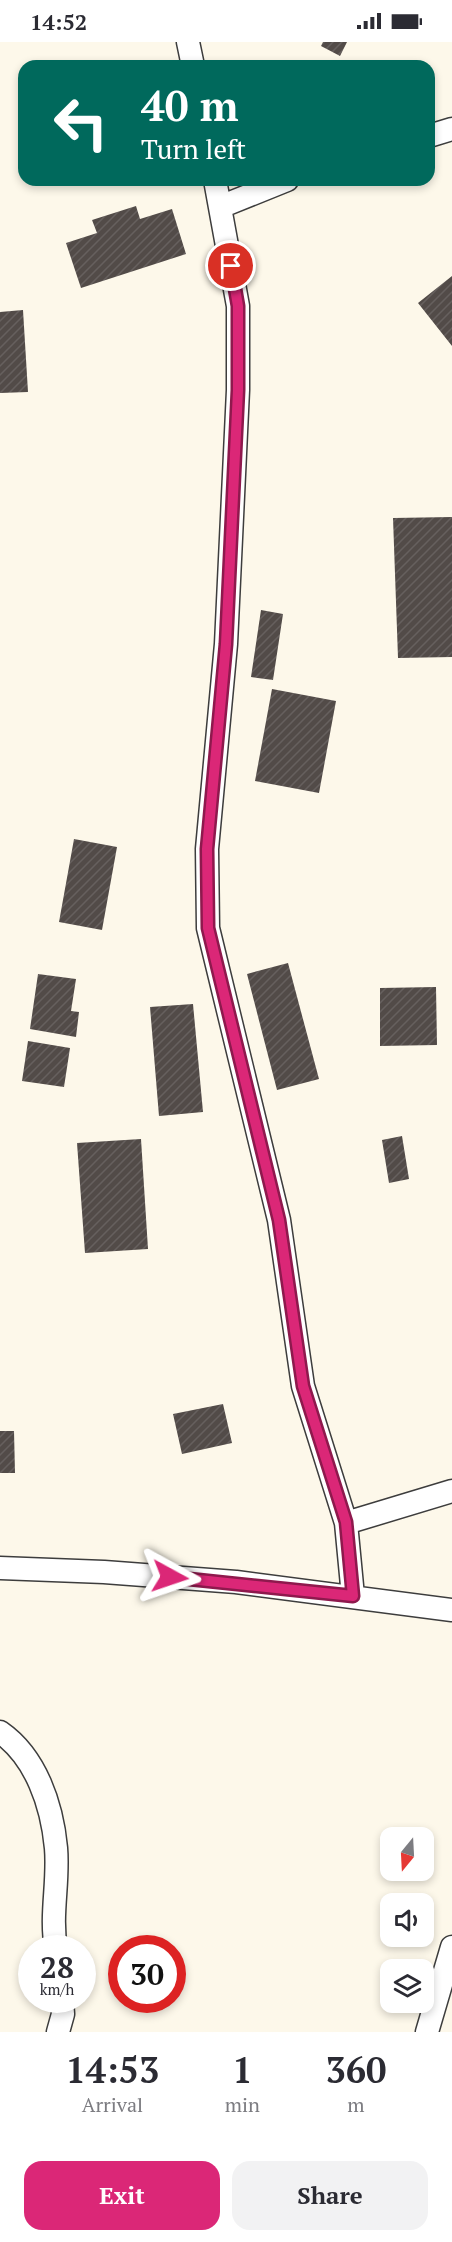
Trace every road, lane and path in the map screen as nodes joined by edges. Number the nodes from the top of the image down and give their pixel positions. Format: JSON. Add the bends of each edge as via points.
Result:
{"nodes":[{"id":1,"x":188,"y":42,"type":"edge"},
{"id":2,"x":192,"y":60,"type":"edge"},
{"id":3,"x":452,"y":129,"type":"edge"},
{"id":4,"x":435,"y":134,"type":"edge"},
{"id":5,"x":216,"y":186,"type":"edge"},
{"id":6,"x":272,"y":186,"type":"edge"},
{"id":7,"x":220,"y":207,"type":"junction"},
{"id":8,"x":452,"y":1491,"type":"edge"},
{"id":9,"x":346,"y":1522,"type":"junction"},
{"id":10,"x":0,"y":1568,"type":"edge"},
{"id":11,"x":353,"y":1596,"type":"junction"},
{"id":12,"x":452,"y":1610,"type":"edge"},
{"id":13,"x":0,"y":1732,"type":"edge"},
{"id":14,"x":54,"y":1935,"type":"edge"},
{"id":15,"x":452,"y":1947,"type":"edge"},
{"id":16,"x":63,"y":2013,"type":"edge"},
{"id":17,"x":58,"y":2032,"type":"edge"},
{"id":18,"x":427,"y":2032,"type":"edge"}],
"edges":[{"from":1,"to":2,"type":"street"},
{"from":3,"to":4,"type":"street"},
{"from":5,"to":7,"type":"street"},
{"from":6,"to":7,"type":"street"},
{"from":7,"to":9,"type":"street","via":[[238,306],[238,390],[226,644],[207,849],[208,928],[279,1220],[303,1386]]},
{"from":8,"to":9,"type":"street"},
{"from":9,"to":11,"type":"street"},
{"from":10,"to":11,"type":"street","via":[[126,1573]]},
{"from":11,"to":12,"type":"street"},
{"from":13,"to":14,"type":"street","via":[[36,1771],[50,1813],[56,1849]]},
{"from":15,"to":18,"type":"street"},
{"from":16,"to":17,"type":"street"}]}
